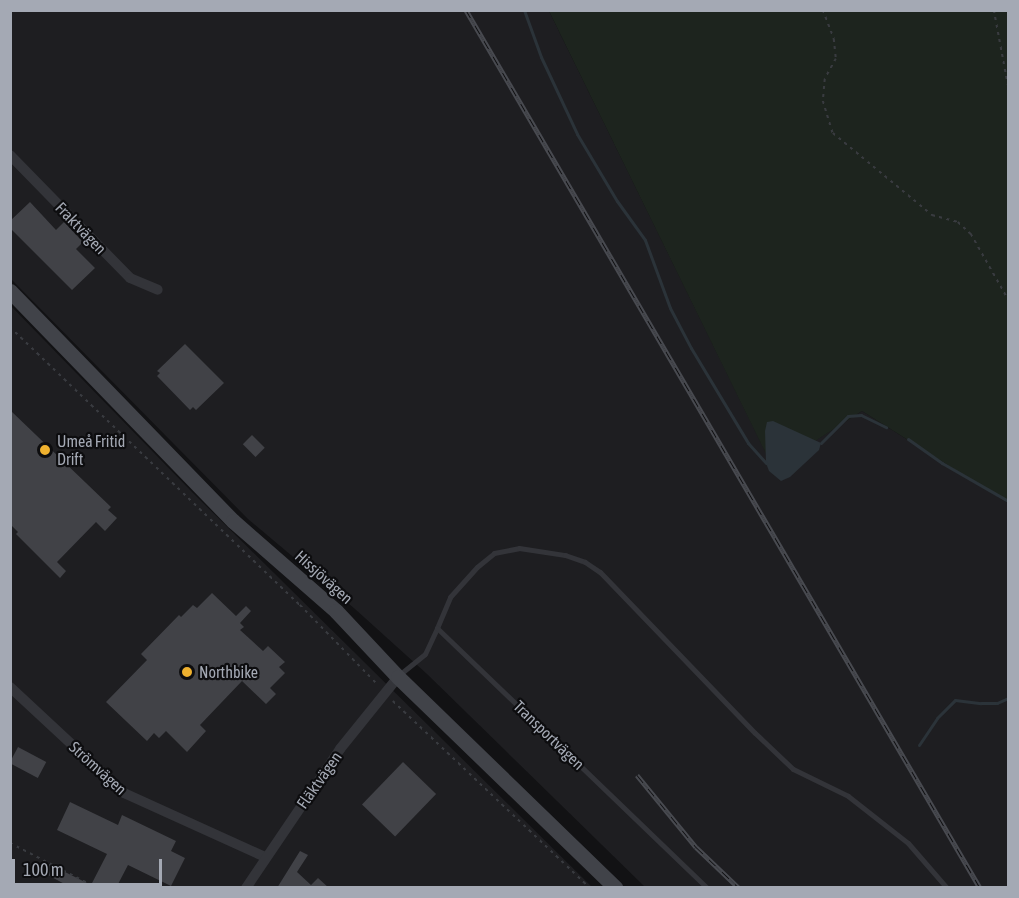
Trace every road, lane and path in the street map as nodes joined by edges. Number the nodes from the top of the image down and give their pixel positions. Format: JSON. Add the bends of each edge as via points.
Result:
{"nodes":[{"id":1,"x":823,"y":10,"type":"edge"},
{"id":2,"x":994,"y":10,"type":"edge"},
{"id":3,"x":1008,"y":85,"type":"edge"},
{"id":4,"x":10,"y":155,"type":"edge"},
{"id":5,"x":158,"y":290,"type":"dead end"},
{"id":6,"x":10,"y":291,"type":"edge"},
{"id":7,"x":1008,"y":299,"type":"edge"},
{"id":8,"x":10,"y":327,"type":"edge"},
{"id":9,"x":437,"y":628,"type":"junction"},
{"id":10,"x":398,"y":676,"type":"junction"},
{"id":11,"x":10,"y":687,"type":"edge"},
{"id":12,"x":385,"y":693,"type":"junction"},
{"id":13,"x":10,"y":843,"type":"edge"},
{"id":14,"x":265,"y":857,"type":"junction"},
{"id":15,"x":98,"y":888,"type":"edge"},
{"id":16,"x":246,"y":888,"type":"edge"},
{"id":17,"x":590,"y":888,"type":"edge"},
{"id":18,"x":616,"y":888,"type":"edge"},
{"id":19,"x":707,"y":888,"type":"edge"},
{"id":20,"x":947,"y":888,"type":"edge"}],
"edges":[{"from":1,"to":7,"type":"path","via":[[834,39],[836,60],[825,79],[823,101],[833,133],[932,215],[958,222],[971,234]]},
{"from":2,"to":3,"type":"path"},
{"from":4,"to":5,"type":"street","name":"Fraktvägen","via":[[130,278]]},
{"from":6,"to":10,"type":"main road","name":"Hissjövägen","via":[[233,521],[336,611]]},
{"from":8,"to":12,"type":"path","via":[[300,605]]},
{"from":9,"to":10,"type":"lane","via":[[425,654]]},
{"from":9,"to":19,"type":"lane","name":"Transportvägen"},
{"from":9,"to":20,"type":"lane","via":[[450,597],[494,553],[519,548],[585,562],[600,572],[793,769],[848,796],[909,843]]},
{"from":10,"to":12,"type":"street","name":"Fläktvägen"},
{"from":10,"to":18,"type":"main road","name":"Hissjövägen"},
{"from":11,"to":14,"type":"street","name":"Strömvägen","via":[[124,793]]},
{"from":12,"to":14,"type":"street","name":"Fläktvägen","via":[[340,749]]},
{"from":12,"to":17,"type":"path"},
{"from":13,"to":15,"type":"path"},
{"from":14,"to":16,"type":"street","name":"Fläktvägen"}]}
